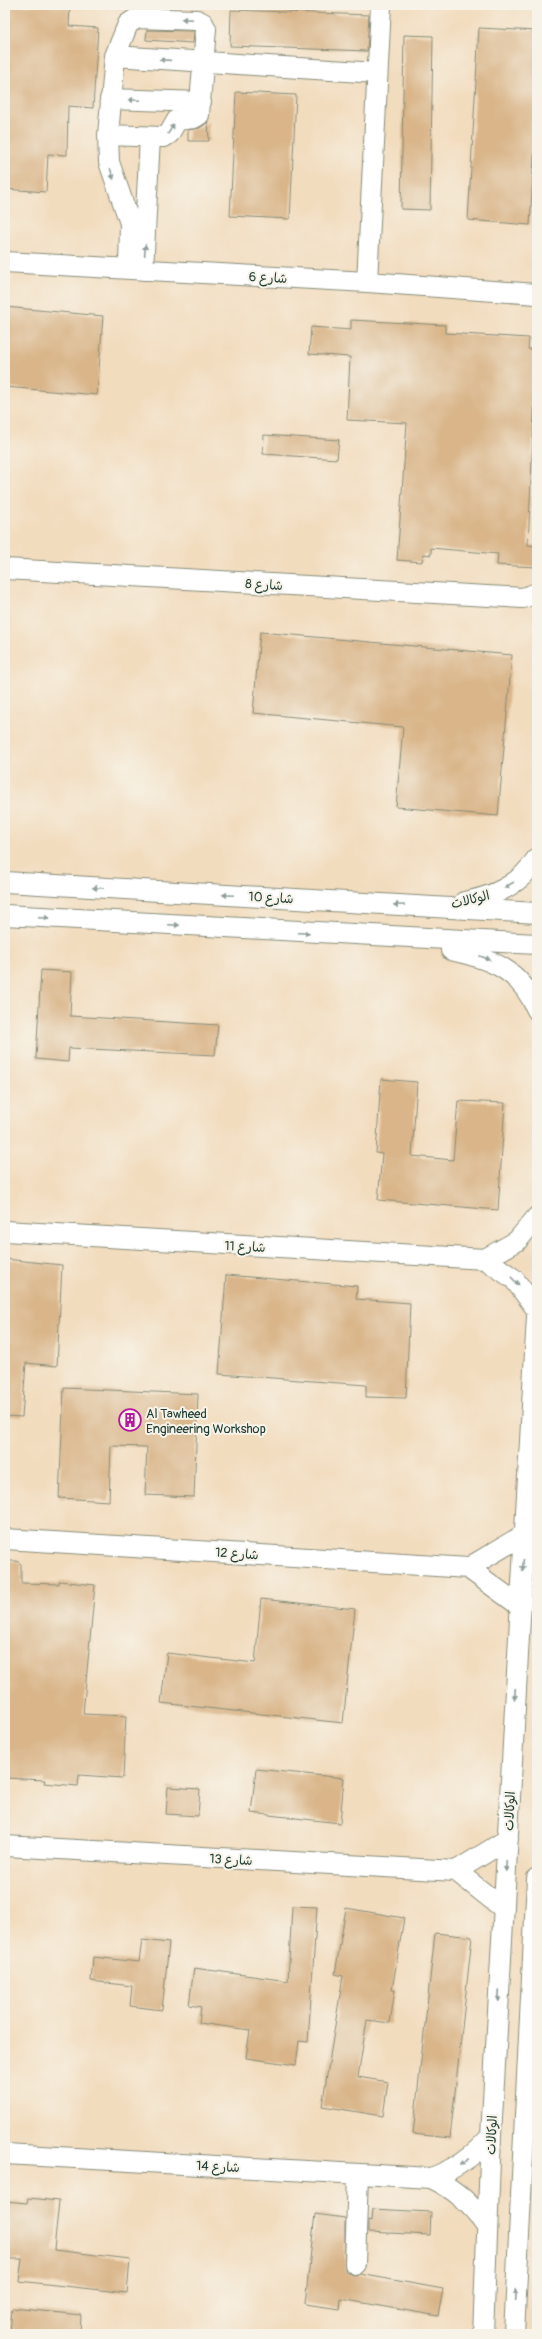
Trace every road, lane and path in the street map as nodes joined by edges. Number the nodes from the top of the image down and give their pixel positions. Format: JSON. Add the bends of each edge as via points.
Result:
{"nodes":[{"id":1,"x":381,"y":5,"type":"edge"},
{"id":2,"x":115,"y":56,"type":"junction"},
{"id":3,"x":204,"y":63,"type":"junction"},
{"id":4,"x":377,"y":73,"type":"junction"},
{"id":5,"x":110,"y":99,"type":"junction"},
{"id":6,"x":201,"y":102,"type":"junction"},
{"id":7,"x":108,"y":135,"type":"junction"},
{"id":8,"x":150,"y":137,"type":"junction"},
{"id":9,"x":5,"y":262,"type":"edge"},
{"id":10,"x":136,"y":269,"type":"junction"},
{"id":11,"x":367,"y":282,"type":"junction"},
{"id":12,"x":535,"y":293,"type":"edge"},
{"id":13,"x":5,"y":569,"type":"edge"},
{"id":14,"x":532,"y":599,"type":"edge"},
{"id":15,"x":537,"y":858,"type":"edge"},
{"id":16,"x":5,"y":882,"type":"edge"},
{"id":17,"x":438,"y":907,"type":"junction"},
{"id":18,"x":537,"y":913,"type":"edge"},
{"id":19,"x":5,"y":915,"type":"edge"},
{"id":20,"x":392,"y":938,"type":"junction"},
{"id":21,"x":537,"y":944,"type":"edge"},
{"id":22,"x":537,"y":1010,"type":"edge"},
{"id":23,"x":537,"y":1217,"type":"edge"},
{"id":24,"x":5,"y":1231,"type":"edge"},
{"id":25,"x":485,"y":1259,"type":"junction"},
{"id":26,"x":537,"y":1310,"type":"edge"},
{"id":27,"x":537,"y":1316,"type":"edge"},
{"id":28,"x":525,"y":1534,"type":"junction"},
{"id":29,"x":5,"y":1539,"type":"edge"},
{"id":30,"x":468,"y":1568,"type":"junction"},
{"id":31,"x":520,"y":1606,"type":"junction"},
{"id":32,"x":508,"y":1839,"type":"junction"},
{"id":33,"x":5,"y":1846,"type":"edge"},
{"id":34,"x":456,"y":1871,"type":"junction"},
{"id":35,"x":537,"y":1878,"type":"edge"},
{"id":36,"x":504,"y":1909,"type":"junction"},
{"id":37,"x":534,"y":1999,"type":"edge"},
{"id":38,"x":491,"y":2136,"type":"junction"},
{"id":39,"x":5,"y":2154,"type":"edge"},
{"id":40,"x":530,"y":2171,"type":"edge"},
{"id":41,"x":358,"y":2174,"type":"junction"},
{"id":42,"x":431,"y":2178,"type":"junction"},
{"id":43,"x":487,"y":2226,"type":"junction"},
{"id":44,"x":355,"y":2264,"type":"dead end"},
{"id":45,"x":484,"y":2306,"type":"junction"},
{"id":46,"x":476,"y":2334,"type":"edge"},
{"id":47,"x":483,"y":2334,"type":"edge"},
{"id":48,"x":514,"y":2334,"type":"edge"}],
"edges":[{"from":1,"to":4,"type":"street"},
{"from":3,"to":2,"type":"street","one_way":true},
{"from":3,"to":2,"type":"street","one_way":true,"via":[[206,30],[203,23],[197,20],[137,18],[128,24]]},
{"from":2,"to":5,"type":"street"},
{"from":3,"to":4,"type":"street"},
{"from":3,"to":6,"type":"street"},
{"from":4,"to":11,"type":"street"},
{"from":6,"to":5,"type":"street","one_way":true},
{"from":5,"to":7,"type":"street"},
{"from":8,"to":6,"type":"street","one_way":true,"via":[[166,136],[177,120],[197,117]]},
{"from":7,"to":8,"type":"street"},
{"from":7,"to":10,"type":"street","one_way":true,"via":[[110,168],[130,223]]},
{"from":10,"to":8,"type":"street","one_way":true},
{"from":9,"to":10,"type":"street","name":"شارع 6"},
{"from":10,"to":11,"type":"street","name":"شارع 6"},
{"from":11,"to":12,"type":"street","name":"شارع 6"},
{"from":13,"to":14,"type":"street","name":"شارع 8"},
{"from":15,"to":17,"type":"street","name":"الوكالات","one_way":true,"via":[[525,874],[491,896]]},
{"from":17,"to":16,"type":"street","name":"شارع 10","one_way":true},
{"from":17,"to":18,"type":"street","name":"شارع 10"},
{"from":19,"to":20,"type":"street","one_way":true},
{"from":20,"to":21,"type":"street"},
{"from":20,"to":22,"type":"street","one_way":true,"via":[[483,957],[502,966],[518,980],[532,998]]},
{"from":23,"to":25,"type":"street","via":[[517,1240]]},
{"from":24,"to":25,"type":"street","name":"شارع 11"},
{"from":25,"to":26,"type":"street","one_way":true,"via":[[514,1279]]},
{"from":27,"to":28,"type":"street","name":"الوكالات"},
{"from":28,"to":30,"type":"street"},
{"from":28,"to":31,"type":"street","name":"الوكالات","one_way":true},
{"from":29,"to":30,"type":"street","name":"شارع 12"},
{"from":30,"to":31,"type":"street"},
{"from":31,"to":32,"type":"street","name":"الوكالات","one_way":true},
{"from":32,"to":34,"type":"street"},
{"from":32,"to":36,"type":"street","name":"الوكالات","one_way":true},
{"from":33,"to":34,"type":"street","name":"شارع 13"},
{"from":34,"to":36,"type":"street"},
{"from":35,"to":37,"type":"street"},
{"from":36,"to":38,"type":"street","name":"الوكالات","one_way":true},
{"from":37,"to":40,"type":"street"},
{"from":38,"to":42,"type":"street","name":"شارع 14","one_way":true,"via":[[465,2161]]},
{"from":38,"to":43,"type":"street","name":"الوكالات"},
{"from":39,"to":41,"type":"street","name":"شارع 14"},
{"from":48,"to":40,"type":"street","one_way":true},
{"from":41,"to":42,"type":"street","name":"شارع 14"},
{"from":41,"to":44,"type":"street"},
{"from":42,"to":43,"type":"street","name":"شارع 14","via":[[462,2197]]},
{"from":43,"to":45,"type":"street","name":"الوكالات"},
{"from":45,"to":46,"type":"street","name":"الوكالات"},
{"from":45,"to":47,"type":"street","name":"الوكالات"}]}
